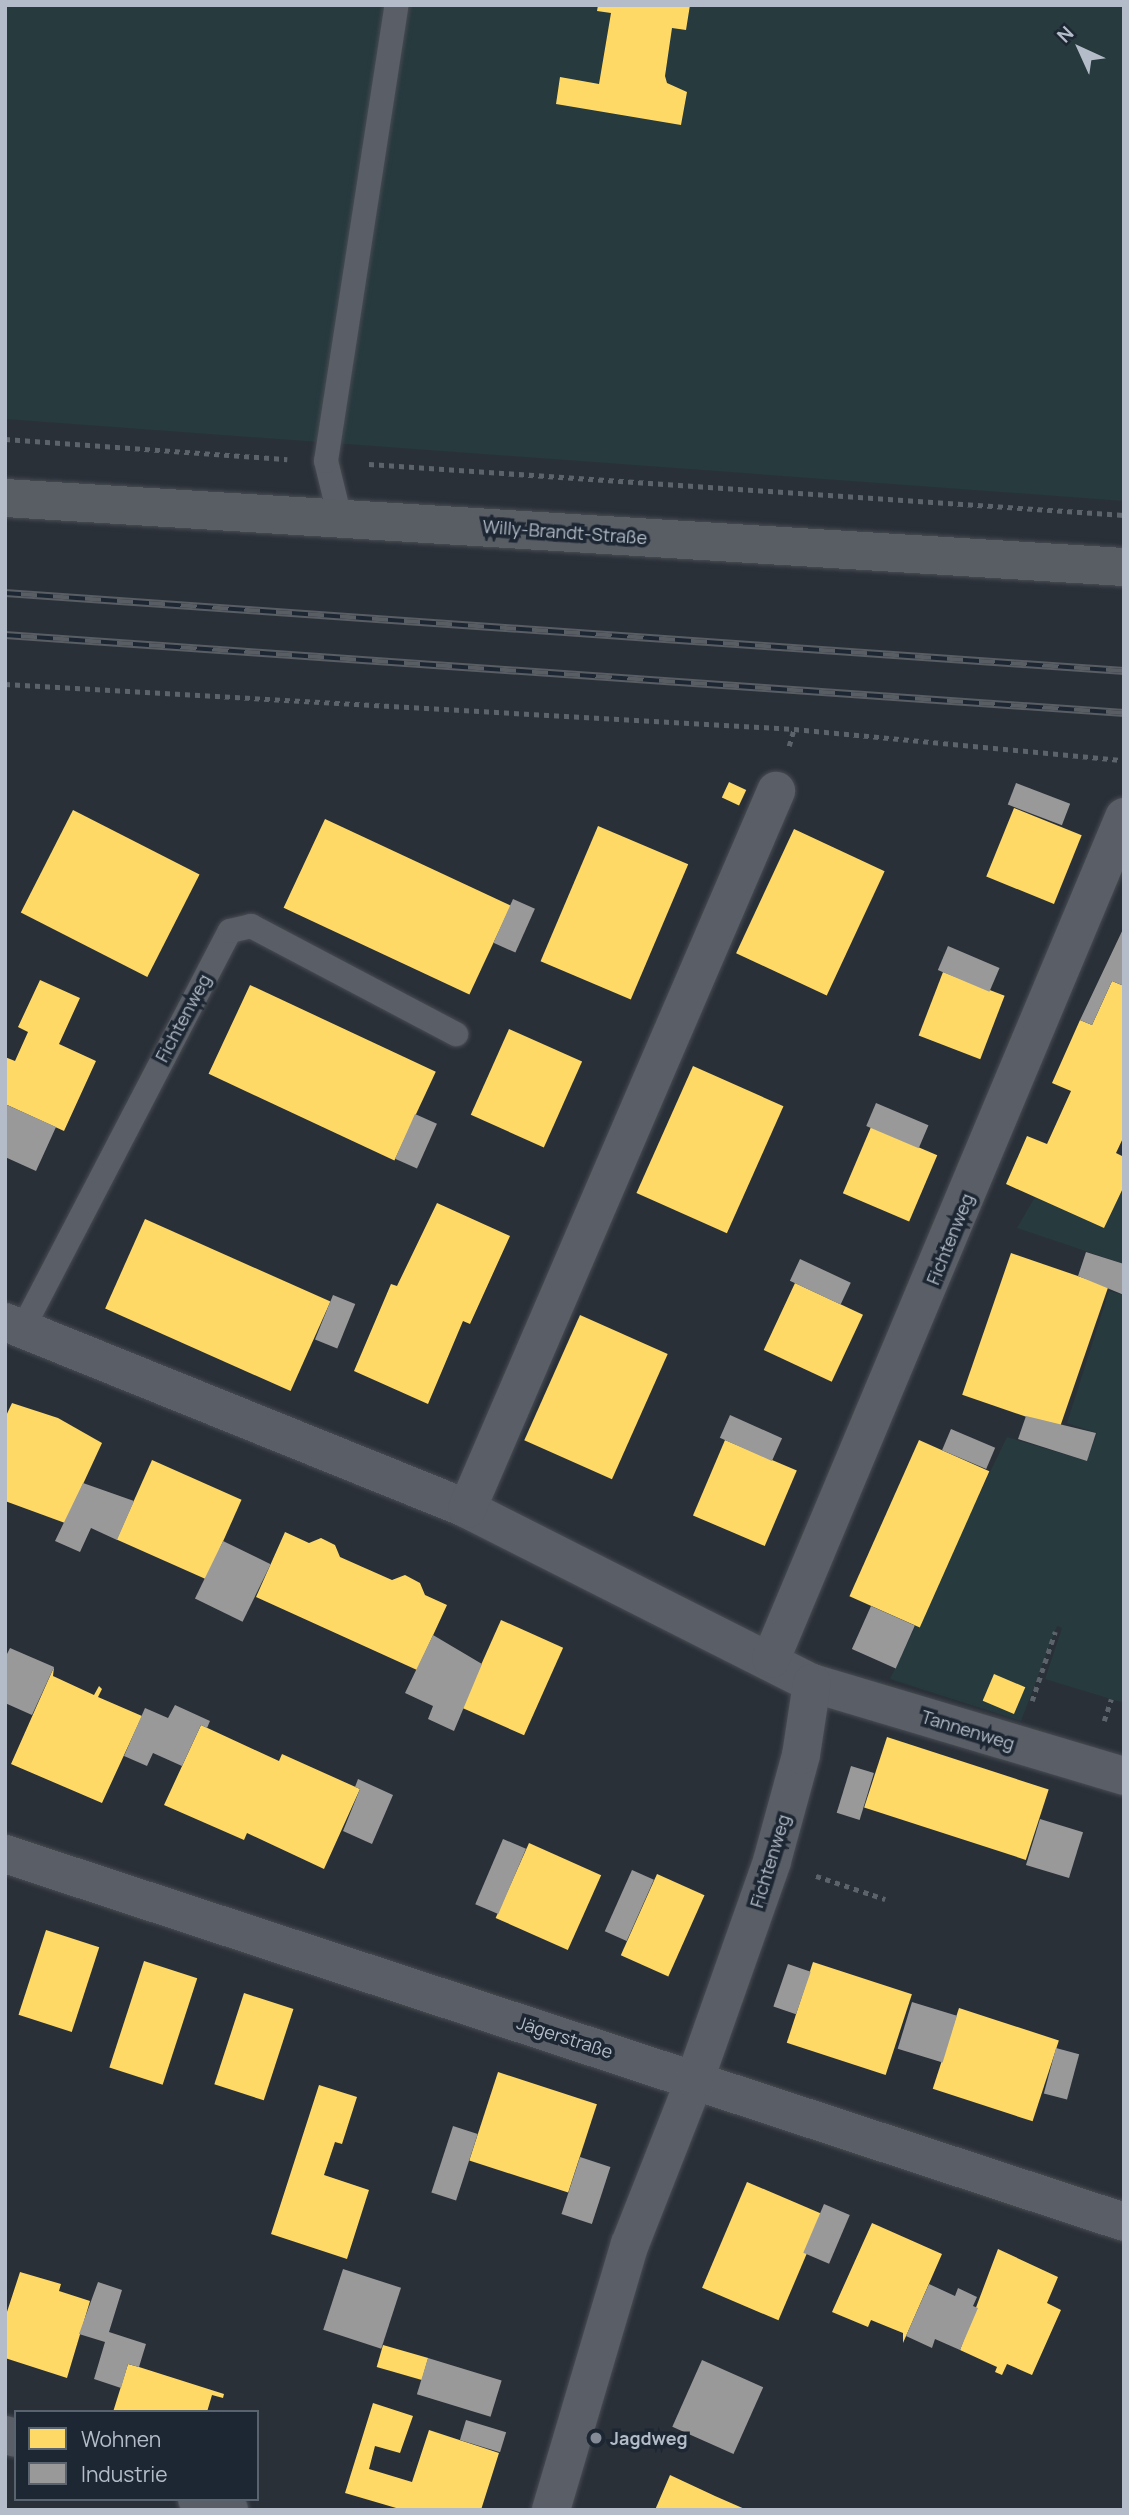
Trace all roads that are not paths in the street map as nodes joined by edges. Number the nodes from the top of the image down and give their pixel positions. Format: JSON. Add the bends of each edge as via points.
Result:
{"nodes":[{"id":1,"x":397,"y":5,"type":"edge"},
{"id":2,"x":5,"y":498,"type":"edge"},
{"id":3,"x":340,"y":518,"type":"junction"},
{"id":4,"x":1124,"y":567,"type":"edge"},
{"id":5,"x":776,"y":791,"type":"dead end"},
{"id":6,"x":1124,"y":817,"type":"edge"},
{"id":7,"x":456,"y":1034,"type":"dead end"},
{"id":8,"x":13,"y":1326,"type":"edge"},
{"id":9,"x":467,"y":1509,"type":"junction"},
{"id":10,"x":771,"y":1659,"type":"junction"},
{"id":11,"x":812,"y":1683,"type":"junction"},
{"id":12,"x":1124,"y":1776,"type":"edge"},
{"id":13,"x":5,"y":1854,"type":"edge"},
{"id":14,"x":695,"y":2079,"type":"junction"},
{"id":15,"x":1124,"y":2221,"type":"edge"},
{"id":16,"x":203,"y":2501,"type":"edge"},
{"id":17,"x":229,"y":2510,"type":"edge"},
{"id":18,"x":551,"y":2510,"type":"edge"}],
"edges":[{"from":1,"to":3,"type":"lane","via":[[326,461]]},
{"from":2,"to":3,"type":"main road","name":"Willy-Brandt-Straße"},
{"from":3,"to":4,"type":"main road","name":"Willy-Brandt-Straße"},
{"from":5,"to":9,"type":"street"},
{"from":6,"to":10,"type":"street","name":"Fichtenweg"},
{"from":7,"to":8,"type":"lane","name":"Fichtenweg","via":[[251,926],[230,931]]},
{"from":8,"to":9,"type":"street","name":"Fichtenweg"},
{"from":9,"to":10,"type":"street","name":"Fichtenweg"},
{"from":10,"to":11,"type":"street","name":"Fichtenweg"},
{"from":11,"to":12,"type":"street","name":"Tannenweg"},
{"from":11,"to":14,"type":"street","name":"Fichtenweg","via":[[801,1755],[772,1861]]},
{"from":13,"to":14,"type":"street","name":"Jägerstraße"},
{"from":14,"to":15,"type":"street","name":"Jägerstraße"},
{"from":14,"to":18,"type":"street","via":[[629,2244]]},
{"from":16,"to":17,"type":"street"}]}
